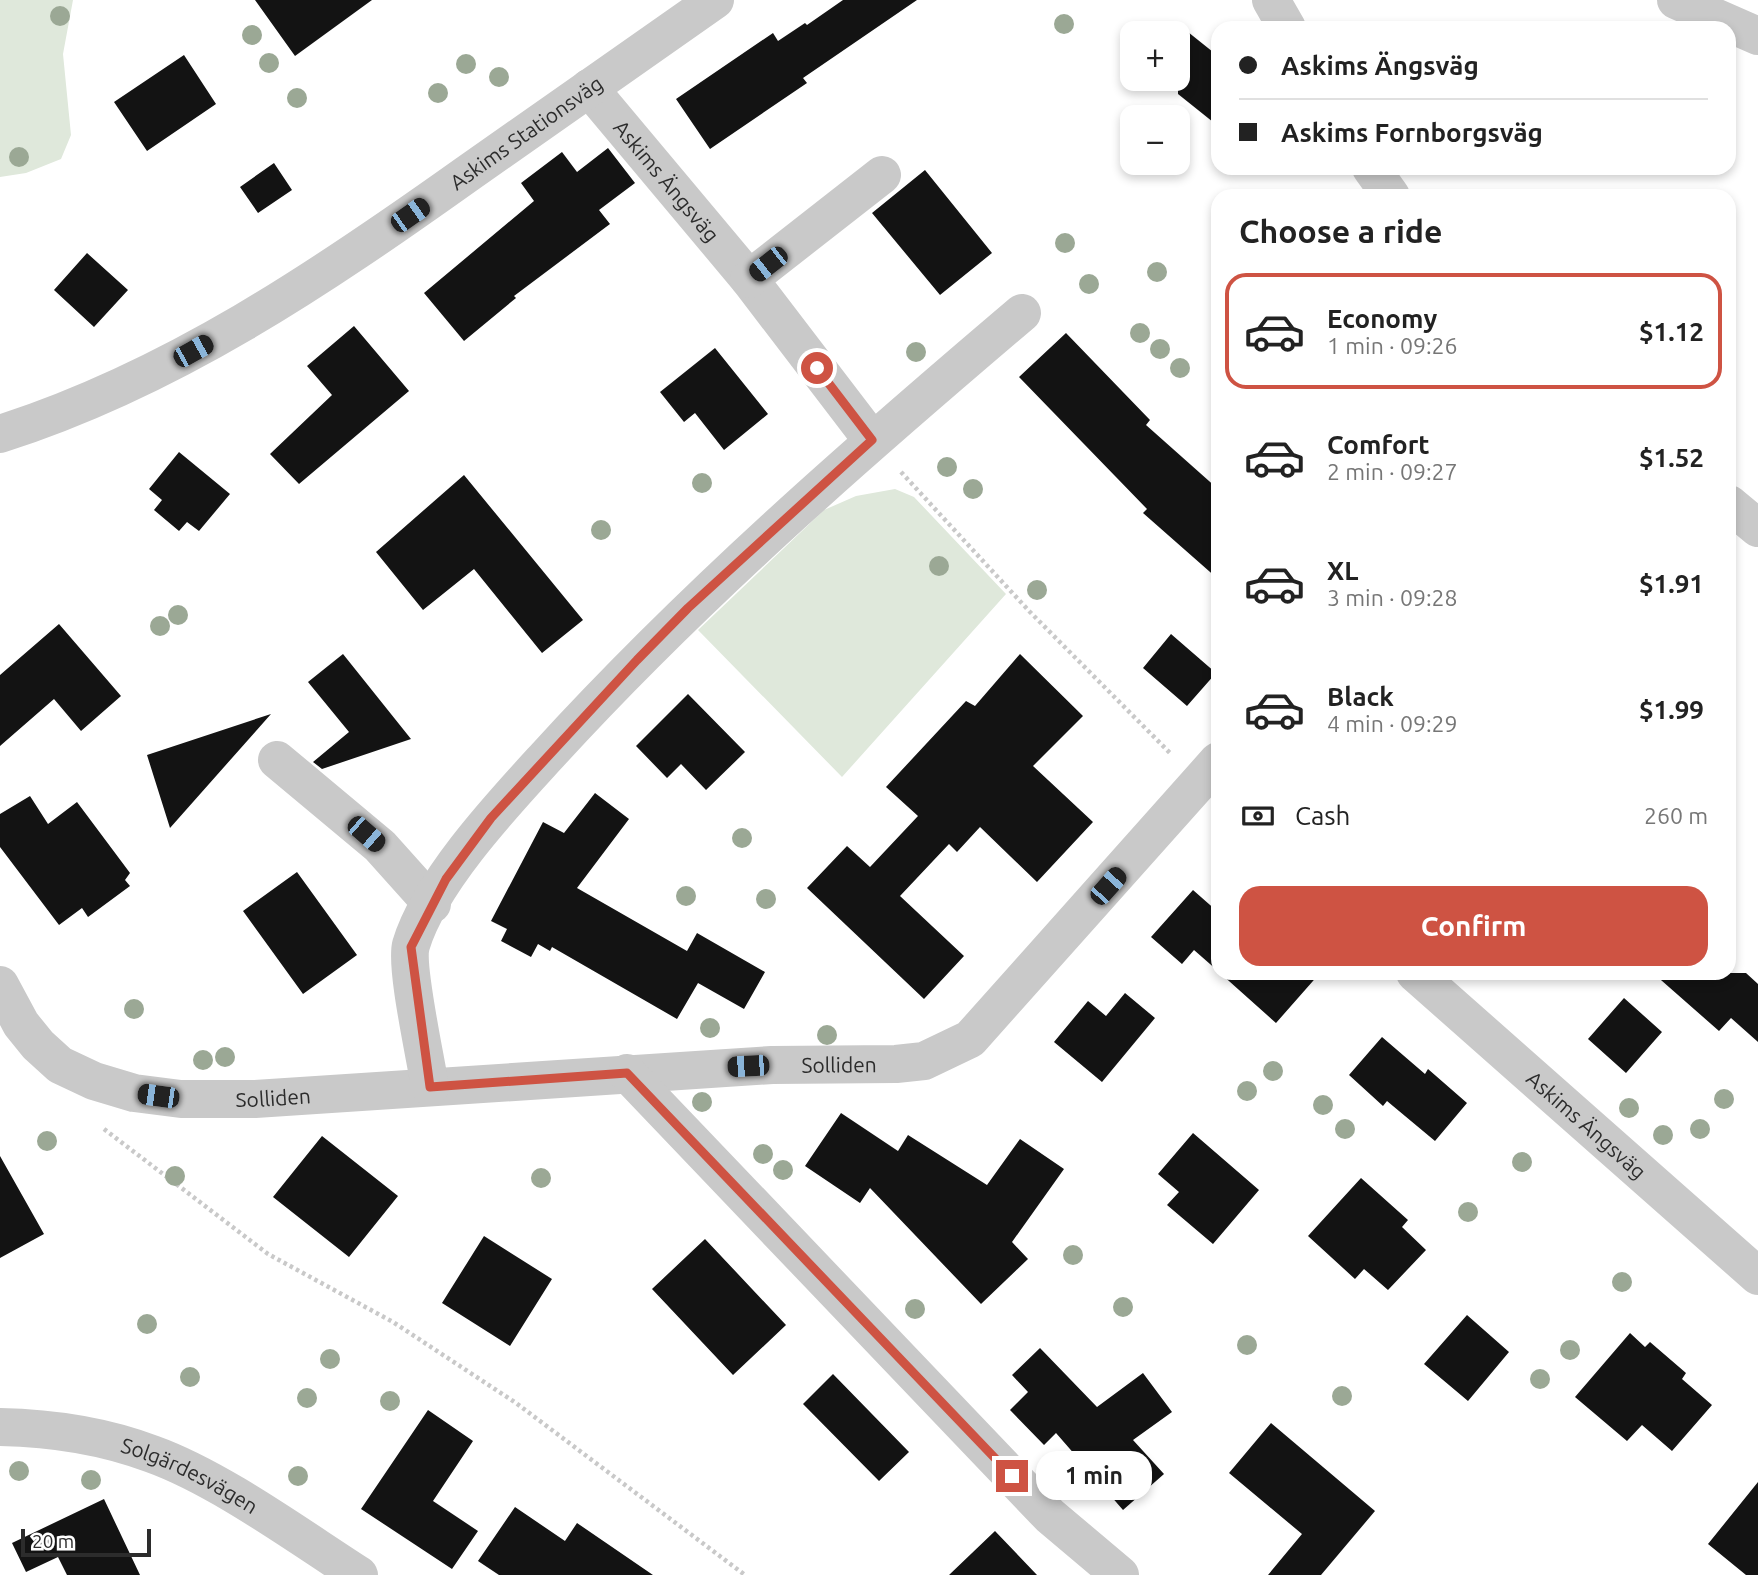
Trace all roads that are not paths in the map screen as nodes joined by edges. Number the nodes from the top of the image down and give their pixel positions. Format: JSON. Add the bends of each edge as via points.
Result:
{"nodes":[{"id":1,"x":715,"y":0,"type":"edge"},
{"id":2,"x":1271,"y":0,"type":"edge"},
{"id":3,"x":1676,"y":0,"type":"edge"},
{"id":4,"x":1283,"y":21,"type":"edge"},
{"id":5,"x":1724,"y":21,"type":"edge"},
{"id":6,"x":1736,"y":26,"type":"edge"},
{"id":7,"x":1758,"y":36,"type":"edge"},
{"id":8,"x":589,"y":88,"type":"junction"},
{"id":9,"x":883,"y":175,"type":"dead end"},
{"id":10,"x":748,"y":279,"type":"junction"},
{"id":11,"x":1022,"y":313,"type":"dead end"},
{"id":12,"x":0,"y":434,"type":"edge"},
{"id":13,"x":872,"y":440,"type":"junction"},
{"id":14,"x":276,"y":760,"type":"dead end"},
{"id":15,"x":1211,"y":782,"type":"edge"},
{"id":16,"x":432,"y":904,"type":"junction"},
{"id":17,"x":1423,"y":980,"type":"edge"},
{"id":18,"x":0,"y":985,"type":"edge"},
{"id":19,"x":627,"y":1073,"type":"junction"},
{"id":20,"x":430,"y":1087,"type":"junction"},
{"id":21,"x":1758,"y":1276,"type":"edge"},
{"id":22,"x":0,"y":1427,"type":"edge"},
{"id":23,"x":359,"y":1575,"type":"edge"},
{"id":24,"x":1119,"y":1575,"type":"edge"}],
"edges":[{"from":1,"to":8,"type":"street","name":"Askims Stationsväg"},
{"from":2,"to":4,"type":"street"},
{"from":3,"to":5,"type":"street"},
{"from":6,"to":7,"type":"street"},
{"from":8,"to":10,"type":"street","name":"Askims Ängsväg"},
{"from":8,"to":12,"type":"street","name":"Askims Stationsväg","via":[[277,305],[106,393]]},
{"from":9,"to":10,"type":"street"},
{"from":10,"to":13,"type":"street","name":"Askims Ängsväg"},
{"from":11,"to":13,"type":"street"},
{"from":13,"to":16,"type":"street","via":[[688,608],[589,710],[491,818]]},
{"from":14,"to":16,"type":"street","via":[[380,846]]},
{"from":15,"to":19,"type":"street","name":"Solliden","via":[[970,1039],[946,1053],[896,1064]]},
{"from":16,"to":20,"type":"street","via":[[411,947]]},
{"from":17,"to":21,"type":"street","name":"Askims Ängsväg"},
{"from":18,"to":20,"type":"street","name":"Solliden","via":[[21,1024],[60,1066],[134,1093],[181,1099],[255,1099]]},
{"from":19,"to":20,"type":"street","name":"Solliden"},
{"from":19,"to":24,"type":"street","via":[[1050,1516]]},
{"from":22,"to":23,"type":"street","name":"Solgärdesvägen","via":[[62,1432],[153,1454],[243,1502]]}]}
